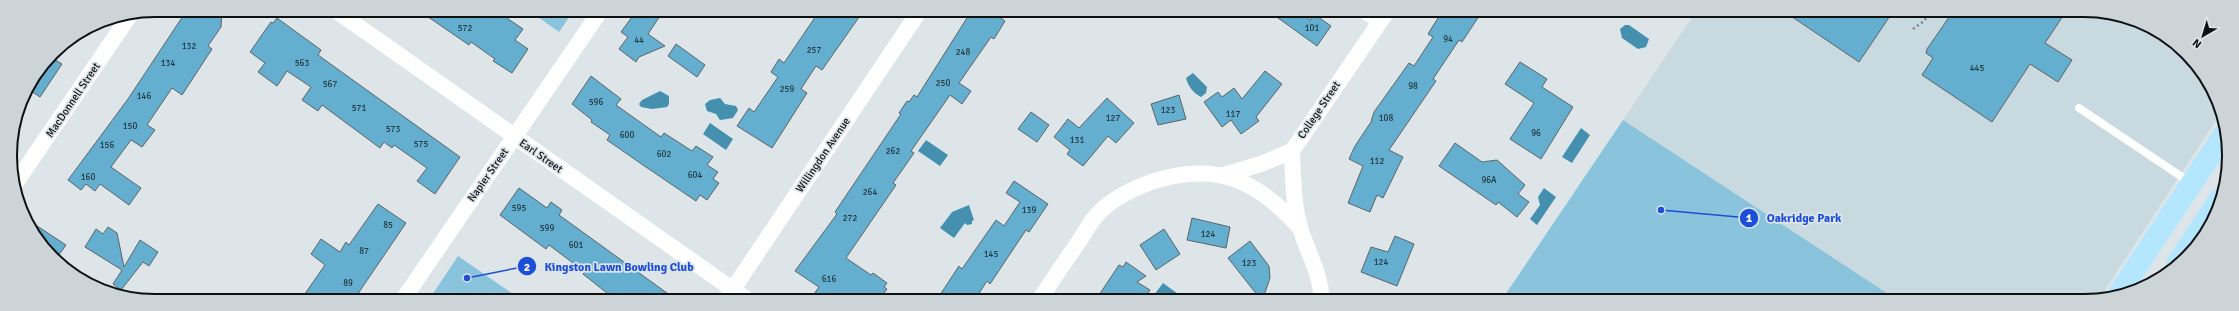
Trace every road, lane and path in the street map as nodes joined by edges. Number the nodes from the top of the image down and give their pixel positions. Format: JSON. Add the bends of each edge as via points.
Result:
{"nodes":[{"id":1,"x":345,"y":17,"type":"edge"},
{"id":2,"x":596,"y":17,"type":"edge"},
{"id":3,"x":915,"y":17,"type":"edge"},
{"id":4,"x":1383,"y":17,"type":"edge"},
{"id":5,"x":1927,"y":17,"type":"edge"},
{"id":6,"x":126,"y":20,"type":"edge"},
{"id":7,"x":1913,"y":29,"type":"dead end"},
{"id":8,"x":2079,"y":108,"type":"dead end"},
{"id":9,"x":514,"y":137,"type":"junction"},
{"id":10,"x":2221,"y":138,"type":"edge"},
{"id":11,"x":1292,"y":151,"type":"junction"},
{"id":12,"x":1224,"y":175,"type":"junction"},
{"id":13,"x":19,"y":178,"type":"edge"},
{"id":14,"x":2192,"y":183,"type":"junction"},
{"id":15,"x":2203,"y":225,"type":"edge"},
{"id":16,"x":1300,"y":228,"type":"junction"},
{"id":17,"x":2193,"y":240,"type":"edge"},
{"id":18,"x":2122,"y":288,"type":"edge"},
{"id":19,"x":407,"y":294,"type":"edge"},
{"id":20,"x":728,"y":294,"type":"edge"},
{"id":21,"x":730,"y":294,"type":"edge"},
{"id":22,"x":1044,"y":294,"type":"edge"},
{"id":23,"x":1322,"y":294,"type":"edge"}],
"edges":[{"from":1,"to":9,"type":"street","name":"Earl Street"},
{"from":2,"to":9,"type":"street","name":"Napier Street"},
{"from":3,"to":21,"type":"street","name":"Willingdon Avenue"},
{"from":4,"to":11,"type":"street","name":"College Street"},
{"from":5,"to":7,"type":"path"},
{"from":6,"to":13,"type":"street","name":"MacDonnell Street"},
{"from":8,"to":14,"type":"lane"},
{"from":9,"to":19,"type":"street","name":"Napier Street"},
{"from":9,"to":20,"type":"street","name":"Earl Street"},
{"from":10,"to":14,"type":"main road"},
{"from":11,"to":12,"type":"street","name":"College Street"},
{"from":11,"to":16,"type":"street","via":[[1293,190]]},
{"from":12,"to":16,"type":"street","name":"College Street","via":[[1248,184],[1280,205]]},
{"from":12,"to":22,"type":"street","name":"College Street","via":[[1199,173],[1171,176],[1130,189],[1097,214]]},
{"from":14,"to":18,"type":"main road"},
{"from":15,"to":17,"type":"main road"},
{"from":16,"to":23,"type":"street","via":[[1321,283]]}]}
